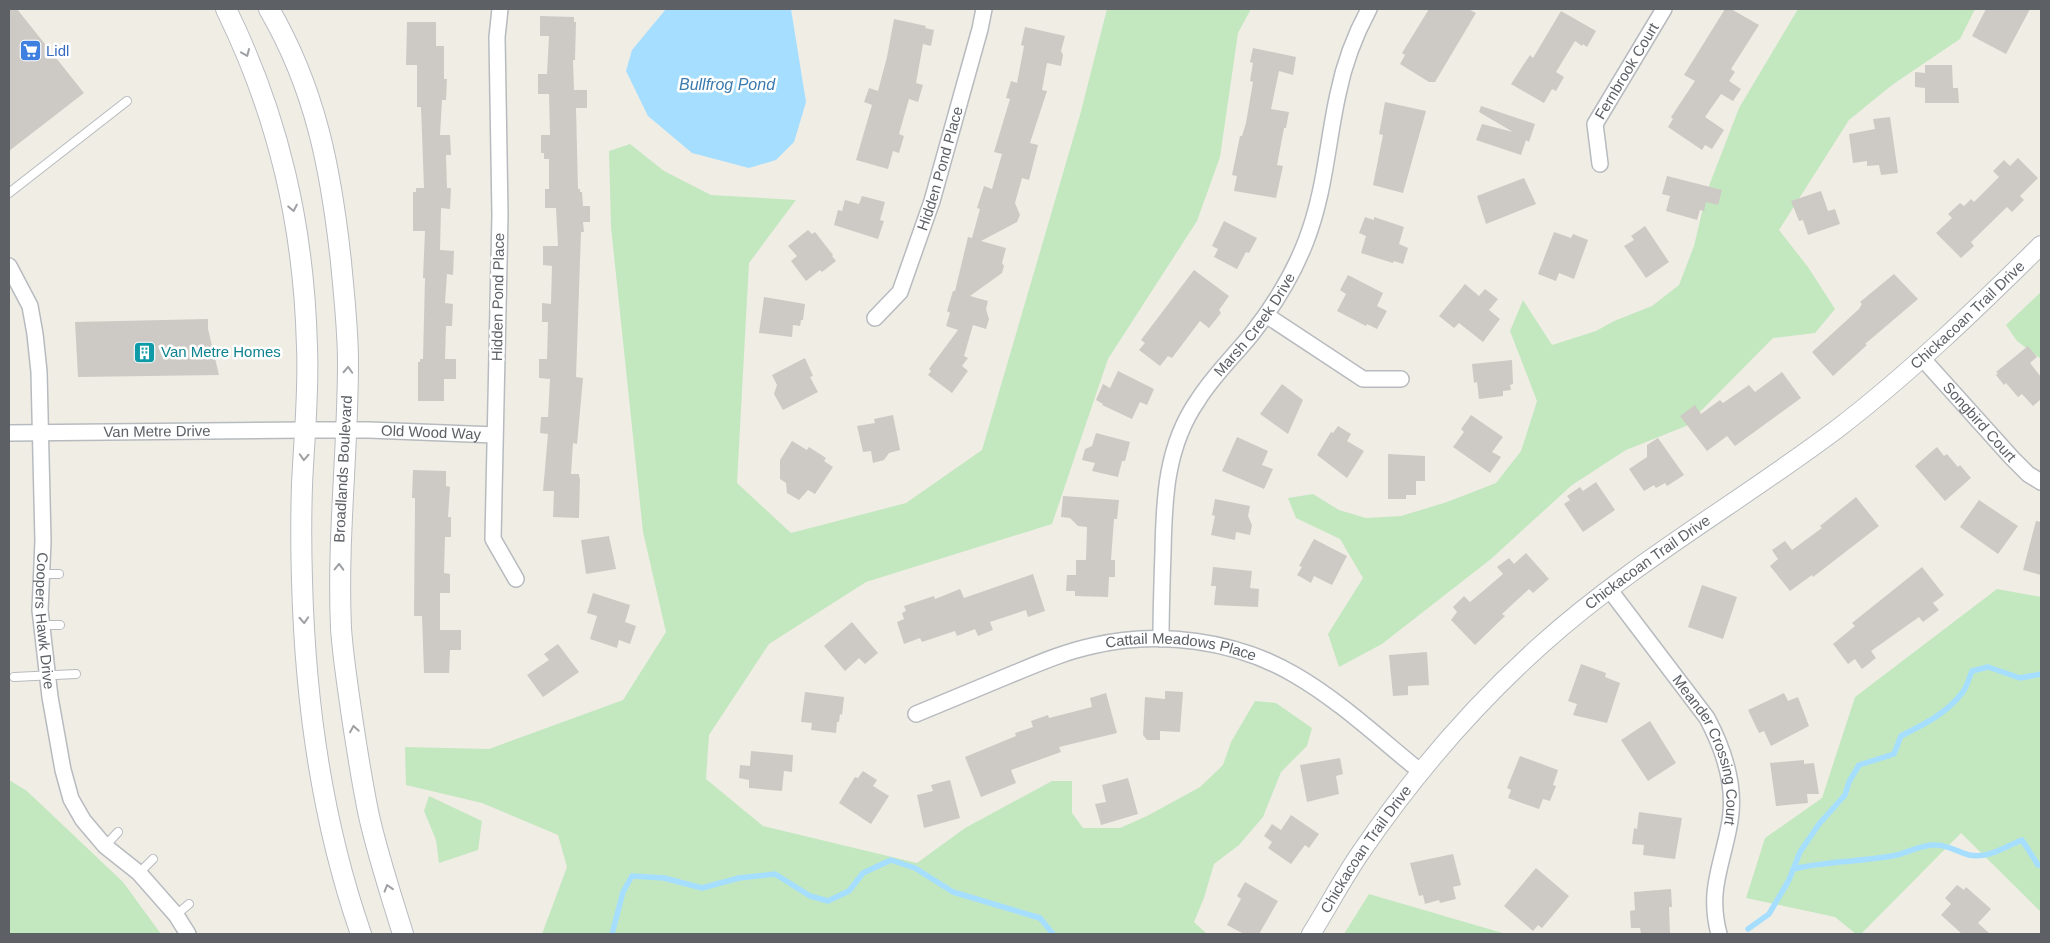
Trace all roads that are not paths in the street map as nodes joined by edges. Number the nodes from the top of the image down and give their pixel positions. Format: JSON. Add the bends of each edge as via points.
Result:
{"nodes":[{"id":1,"x":226,"y":9,"type":"edge"},
{"id":2,"x":269,"y":9,"type":"edge"},
{"id":3,"x":500,"y":9,"type":"edge"},
{"id":4,"x":984,"y":9,"type":"edge"},
{"id":5,"x":1369,"y":9,"type":"edge"},
{"id":6,"x":1664,"y":9,"type":"edge"},
{"id":7,"x":127,"y":101,"type":"dead end"},
{"id":8,"x":1600,"y":164,"type":"dead end"},
{"id":9,"x":9,"y":193,"type":"edge"},
{"id":10,"x":2041,"y":245,"type":"edge"},
{"id":11,"x":9,"y":266,"type":"edge"},
{"id":12,"x":1266,"y":315,"type":"junction"},
{"id":13,"x":875,"y":318,"type":"dead end"},
{"id":14,"x":1922,"y":358,"type":"junction"},
{"id":15,"x":1401,"y":379,"type":"dead end"},
{"id":16,"x":305,"y":430,"type":"junction"},
{"id":17,"x":345,"y":430,"type":"junction"},
{"id":18,"x":40,"y":433,"type":"junction"},
{"id":19,"x":9,"y":434,"type":"edge"},
{"id":20,"x":495,"y":434,"type":"junction"},
{"id":21,"x":2041,"y":482,"type":"edge"},
{"id":22,"x":41,"y":574,"type":"junction"},
{"id":23,"x":59,"y":574,"type":"dead end"},
{"id":24,"x":516,"y":579,"type":"dead end"},
{"id":25,"x":1608,"y":589,"type":"junction"},
{"id":26,"x":41,"y":625,"type":"junction"},
{"id":27,"x":60,"y":625,"type":"dead end"},
{"id":28,"x":1160,"y":639,"type":"junction"},
{"id":29,"x":76,"y":674,"type":"dead end"},
{"id":30,"x":47,"y":675,"type":"junction"},
{"id":31,"x":14,"y":678,"type":"dead end"},
{"id":32,"x":916,"y":714,"type":"dead end"},
{"id":33,"x":1421,"y":772,"type":"junction"},
{"id":34,"x":118,"y":832,"type":"dead end"},
{"id":35,"x":106,"y":846,"type":"junction"},
{"id":36,"x":153,"y":859,"type":"dead end"},
{"id":37,"x":139,"y":874,"type":"junction"},
{"id":38,"x":189,"y":904,"type":"dead end"},
{"id":39,"x":176,"y":915,"type":"junction"},
{"id":40,"x":188,"y":934,"type":"edge"},
{"id":41,"x":361,"y":934,"type":"edge"},
{"id":42,"x":400,"y":934,"type":"edge"},
{"id":43,"x":1311,"y":934,"type":"edge"},
{"id":44,"x":1719,"y":934,"type":"edge"}],
"edges":[{"from":1,"to":16,"type":"main road","one_way":true,"via":[[270,111],[284,163],[305,289],[308,350]]},
{"from":17,"to":2,"type":"main road","name":"Broadlands Boulevard","one_way":true,"via":[[346,315],[330,179],[307,89]]},
{"from":3,"to":20,"type":"street","name":"Hidden Pond Place","via":[[497,37],[500,216]]},
{"from":4,"to":13,"type":"street","name":"Hidden Pond Place","via":[[932,201],[900,292]]},
{"from":5,"to":12,"type":"street","name":"Marsh Creek Drive","via":[[1338,91],[1322,193],[1315,216],[1294,268]]},
{"from":6,"to":8,"type":"street","name":"Fernbrook Court","via":[[1595,124]]},
{"from":7,"to":9,"type":"lane"},
{"from":10,"to":14,"type":"street","name":"Chickacoan Trail Drive"},
{"from":11,"to":18,"type":"street","name":"Coopers Hawk Drive","via":[[30,306],[39,372]]},
{"from":12,"to":15,"type":"street","via":[[1363,379]]},
{"from":12,"to":28,"type":"street","name":"Marsh Creek Drive","via":[[1197,401],[1181,431],[1170,464],[1164,496]]},
{"from":14,"to":21,"type":"street","name":"Songbird Court","via":[[2012,458]]},
{"from":14,"to":25,"type":"street","name":"Chickacoan Trail Drive","via":[[1839,427]]},
{"from":16,"to":17,"type":"street","name":"Van Metre Drive"},
{"from":16,"to":18,"type":"street","name":"Van Metre Drive"},
{"from":16,"to":41,"type":"main road","one_way":true,"via":[[302,486],[305,649],[326,802]]},
{"from":17,"to":20,"type":"street","name":"Old Wood Way"},
{"from":42,"to":17,"type":"main road","name":"Broadlands Boulevard","one_way":true,"via":[[369,816],[346,677],[339,576]]},
{"from":18,"to":19,"type":"street","name":"Van Metre Drive"},
{"from":18,"to":22,"type":"street","name":"Coopers Hawk Drive"},
{"from":20,"to":24,"type":"street","name":"Hidden Pond Place","via":[[493,539]]},
{"from":22,"to":23,"type":"lane"},
{"from":22,"to":26,"type":"street","name":"Coopers Hawk Drive"},
{"from":25,"to":33,"type":"street","name":"Chickacoan Trail Drive","via":[[1541,645],[1488,696]]},
{"from":25,"to":44,"type":"street","name":"Meander Crossing Court","via":[[1707,718],[1727,766],[1731,792],[1730,819],[1716,874],[1714,899]]},
{"from":26,"to":27,"type":"lane"},
{"from":26,"to":30,"type":"street","name":"Coopers Hawk Drive"},
{"from":28,"to":32,"type":"street","name":"Cattail Meadows Place","via":[[1093,645],[1058,655]]},
{"from":28,"to":33,"type":"street","name":"Cattail Meadows Place","via":[[1225,647],[1293,674],[1325,694]]},
{"from":29,"to":30,"type":"lane"},
{"from":30,"to":31,"type":"lane"},
{"from":30,"to":35,"type":"street","name":"Coopers Hawk Drive","via":[[71,799],[82,820]]},
{"from":33,"to":43,"type":"street","name":"Chickacoan Trail Drive","via":[[1361,853]]},
{"from":34,"to":35,"type":"lane"},
{"from":35,"to":37,"type":"street","name":"Coopers Hawk Drive"},
{"from":36,"to":37,"type":"lane"},
{"from":37,"to":39,"type":"street","name":"Coopers Hawk Drive"},
{"from":38,"to":39,"type":"lane"},
{"from":39,"to":40,"type":"street","name":"Coopers Hawk Drive"}]}
